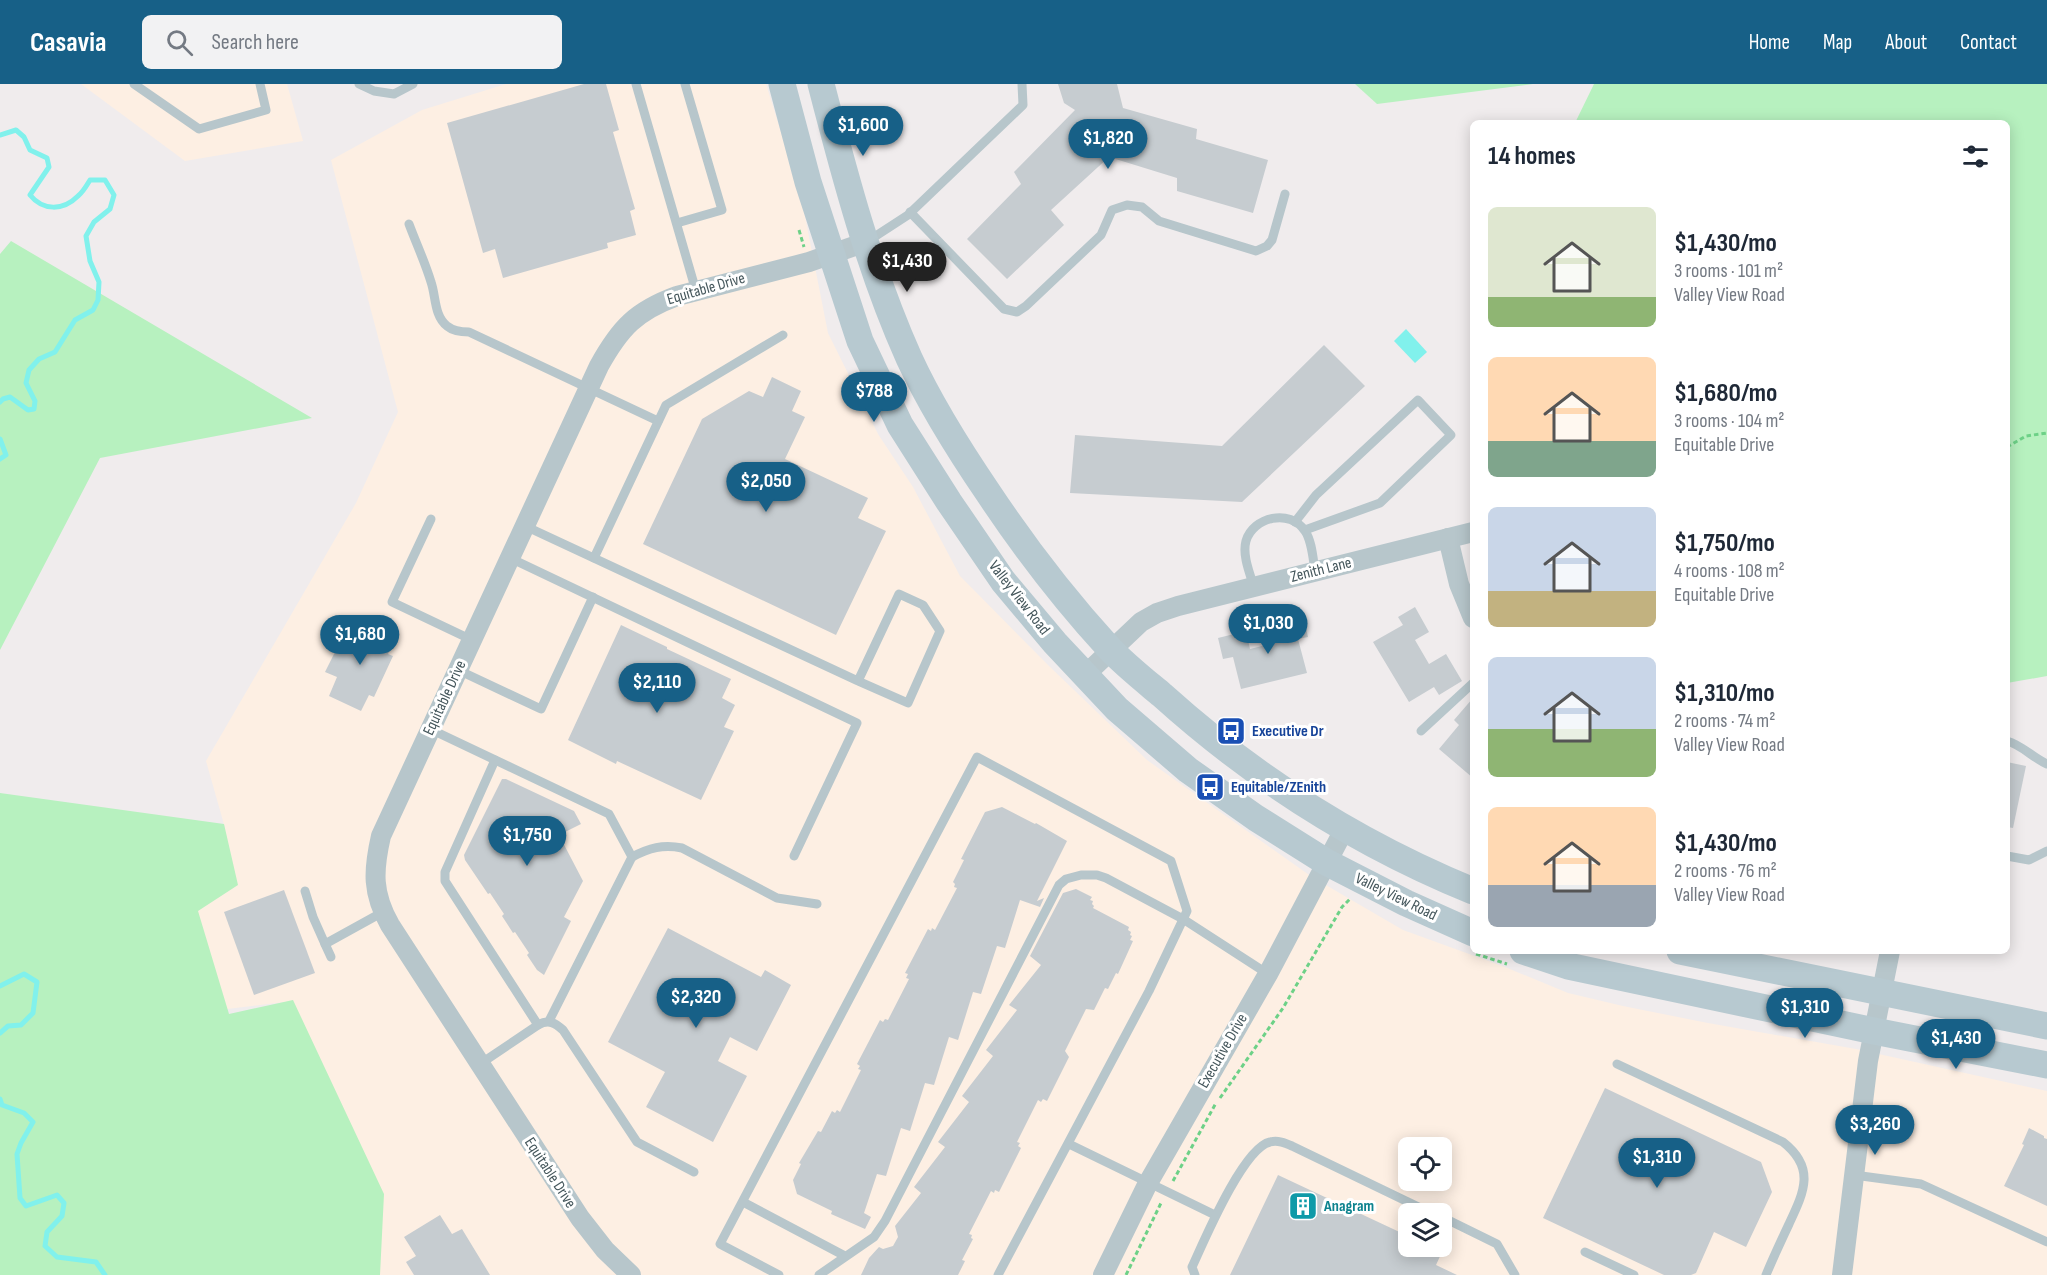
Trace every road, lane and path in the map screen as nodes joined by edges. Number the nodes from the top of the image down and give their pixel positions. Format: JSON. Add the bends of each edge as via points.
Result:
{"nodes":[{"id":1,"x":134,"y":84,"type":"edge"},
{"id":2,"x":260,"y":84,"type":"edge"},
{"id":3,"x":359,"y":84,"type":"edge"},
{"id":4,"x":413,"y":84,"type":"edge"},
{"id":5,"x":636,"y":84,"type":"edge"},
{"id":6,"x":685,"y":84,"type":"edge"},
{"id":7,"x":782,"y":84,"type":"edge"},
{"id":8,"x":821,"y":84,"type":"edge"},
{"id":9,"x":1022,"y":84,"type":"edge"},
{"id":10,"x":1285,"y":194,"type":"dead end"},
{"id":11,"x":910,"y":212,"type":"junction"},
{"id":12,"x":677,"y":223,"type":"junction"},
{"id":13,"x":409,"y":224,"type":"dead end"},
{"id":14,"x":799,"y":228,"type":"dead end"},
{"id":15,"x":866,"y":242,"type":"junction"},
{"id":16,"x":820,"y":258,"type":"junction"},
{"id":17,"x":696,"y":291,"type":"junction"},
{"id":18,"x":783,"y":335,"type":"dead end"},
{"id":19,"x":588,"y":389,"type":"junction"},
{"id":20,"x":658,"y":421,"type":"junction"},
{"id":21,"x":2047,"y":433,"type":"edge"},
{"id":22,"x":2010,"y":445,"type":"edge"},
{"id":23,"x":431,"y":519,"type":"dead end"},
{"id":24,"x":1295,"y":522,"type":"junction"},
{"id":25,"x":525,"y":526,"type":"junction"},
{"id":26,"x":1305,"y":530,"type":"junction"},
{"id":27,"x":1470,"y":533,"type":"edge"},
{"id":28,"x":1448,"y":538,"type":"junction"},
{"id":29,"x":510,"y":558,"type":"junction"},
{"id":30,"x":594,"y":558,"type":"junction"},
{"id":31,"x":1315,"y":571,"type":"junction"},
{"id":32,"x":1254,"y":587,"type":"junction"},
{"id":33,"x":593,"y":597,"type":"junction"},
{"id":34,"x":1470,"y":611,"type":"edge"},
{"id":35,"x":472,"y":640,"type":"junction"},
{"id":36,"x":1111,"y":650,"type":"junction"},
{"id":37,"x":458,"y":670,"type":"junction"},
{"id":38,"x":1085,"y":675,"type":"junction"},
{"id":39,"x":858,"y":681,"type":"junction"},
{"id":40,"x":1470,"y":686,"type":"edge"},
{"id":41,"x":430,"y":729,"type":"junction"},
{"id":42,"x":1421,"y":731,"type":"dead end"},
{"id":43,"x":2010,"y":742,"type":"edge"},
{"id":44,"x":495,"y":760,"type":"junction"},
{"id":45,"x":2047,"y":764,"type":"edge"},
{"id":46,"x":1345,"y":828,"type":"junction"},
{"id":47,"x":2047,"y":850,"type":"edge"},
{"id":48,"x":794,"y":856,"type":"dead end"},
{"id":49,"x":632,"y":857,"type":"junction"},
{"id":50,"x":2010,"y":857,"type":"edge"},
{"id":51,"x":1322,"y":870,"type":"junction"},
{"id":52,"x":1470,"y":890,"type":"edge"},
{"id":53,"x":305,"y":891,"type":"dead end"},
{"id":54,"x":817,"y":904,"type":"dead end"},
{"id":55,"x":383,"y":912,"type":"junction"},
{"id":56,"x":1183,"y":920,"type":"junction"},
{"id":57,"x":1469,"y":942,"type":"edge"},
{"id":58,"x":325,"y":944,"type":"junction"},
{"id":59,"x":1695,"y":954,"type":"edge"},
{"id":60,"x":1889,"y":954,"type":"edge"},
{"id":61,"x":331,"y":957,"type":"dead end"},
{"id":62,"x":1515,"y":958,"type":"edge"},
{"id":63,"x":1268,"y":974,"type":"junction"},
{"id":64,"x":1881,"y":992,"type":"junction"},
{"id":65,"x":549,"y":1021,"type":"junction"},
{"id":66,"x":538,"y":1025,"type":"junction"},
{"id":67,"x":2047,"y":1026,"type":"edge"},
{"id":68,"x":1874,"y":1031,"type":"junction"},
{"id":69,"x":480,"y":1064,"type":"junction"},
{"id":70,"x":1617,"y":1064,"type":"dead end"},
{"id":71,"x":2047,"y":1065,"type":"edge"},
{"id":72,"x":1069,"y":1144,"type":"junction"},
{"id":73,"x":694,"y":1172,"type":"dead end"},
{"id":74,"x":1854,"y":1175,"type":"junction"},
{"id":75,"x":1148,"y":1183,"type":"junction"},
{"id":76,"x":1167,"y":1192,"type":"junction"},
{"id":77,"x":743,"y":1202,"type":"junction"},
{"id":78,"x":1410,"y":1203,"type":"edge"},
{"id":79,"x":1215,"y":1215,"type":"junction"},
{"id":80,"x":1452,"y":1222,"type":"edge"},
{"id":81,"x":2047,"y":1242,"type":"edge"},
{"id":82,"x":1586,"y":1252,"type":"dead end"},
{"id":83,"x":845,"y":1256,"type":"junction"},
{"id":84,"x":631,"y":1275,"type":"edge"},
{"id":85,"x":779,"y":1275,"type":"edge"},
{"id":86,"x":819,"y":1275,"type":"edge"},
{"id":87,"x":998,"y":1275,"type":"edge"},
{"id":88,"x":1103,"y":1275,"type":"edge"},
{"id":89,"x":1126,"y":1275,"type":"edge"},
{"id":90,"x":1195,"y":1275,"type":"edge"},
{"id":91,"x":1515,"y":1275,"type":"edge"},
{"id":92,"x":1634,"y":1275,"type":"edge"},
{"id":93,"x":1766,"y":1275,"type":"edge"},
{"id":94,"x":1842,"y":1275,"type":"edge"}],
"edges":[{"from":1,"to":2,"type":"lane","via":[[200,129],[266,110]]},
{"from":3,"to":4,"type":"lane","via":[[394,94]]},
{"from":5,"to":12,"type":"lane"},
{"from":6,"to":12,"type":"lane","via":[[722,210]]},
{"from":7,"to":16,"type":"main road","name":"Valley View Road","via":[[807,182]]},
{"from":8,"to":15,"type":"main road"},
{"from":9,"to":11,"type":"lane","via":[[1023,105]]},
{"from":10,"to":11,"type":"lane","via":[[1272,240],[1256,251],[1159,221],[1142,207],[1127,205],[1112,210],[1101,234],[1017,312],[1004,309]]},
{"from":11,"to":15,"type":"lane"},
{"from":12,"to":17,"type":"lane"},
{"from":13,"to":19,"type":"lane","via":[[446,326],[469,332]]},
{"from":14,"to":16,"type":"path"},
{"from":15,"to":16,"type":"street","name":"Equitable Drive"},
{"from":15,"to":36,"type":"main road","via":[[909,358],[951,437],[1022,542]]},
{"from":16,"to":17,"type":"street","name":"Equitable Drive"},
{"from":16,"to":38,"type":"main road","name":"Valley View Road","via":[[900,425],[1002,581]]},
{"from":17,"to":19,"type":"street","name":"Equitable Drive","via":[[660,302],[626,324],[612,342]]},
{"from":18,"to":20,"type":"lane","via":[[666,405]]},
{"from":19,"to":20,"type":"lane"},
{"from":19,"to":25,"type":"street","name":"Equitable Drive"},
{"from":20,"to":30,"type":"lane"},
{"from":21,"to":22,"type":"path","via":[[2026,436]]},
{"from":23,"to":35,"type":"lane","via":[[392,602]]},
{"from":24,"to":26,"type":"lane"},
{"from":24,"to":26,"type":"lane","via":[[1317,495],[1418,400],[1451,435],[1380,502]]},
{"from":24,"to":32,"type":"lane","via":[[1265,519],[1250,531],[1245,549]]},
{"from":25,"to":29,"type":"street","name":"Equitable Drive"},
{"from":25,"to":30,"type":"lane"},
{"from":26,"to":31,"type":"lane"},
{"from":27,"to":28,"type":"street","name":"Zenith Lane"},
{"from":28,"to":31,"type":"street","name":"Zenith Lane"},
{"from":28,"to":34,"type":"street"},
{"from":29,"to":33,"type":"lane"},
{"from":29,"to":35,"type":"street","name":"Equitable Drive"},
{"from":30,"to":39,"type":"lane"},
{"from":31,"to":32,"type":"street","name":"Zenith Lane"},
{"from":32,"to":36,"type":"street","name":"Zenith Lane","via":[[1157,613],[1141,622]]},
{"from":33,"to":37,"type":"lane","via":[[541,709]]},
{"from":33,"to":48,"type":"lane","via":[[857,723]]},
{"from":35,"to":37,"type":"street","name":"Equitable Drive"},
{"from":36,"to":38,"type":"street","name":"Zenith Lane"},
{"from":36,"to":46,"type":"main road","via":[[1260,776]]},
{"from":37,"to":41,"type":"street","name":"Equitable Drive"},
{"from":38,"to":51,"type":"main road","name":"Valley View Road","via":[[1117,709],[1188,770]]},
{"from":39,"to":39,"type":"lane","via":[[898,594],[922,605],[940,631],[908,704]]},
{"from":40,"to":42,"type":"lane"},
{"from":41,"to":44,"type":"lane"},
{"from":41,"to":55,"type":"street","name":"Equitable Drive","via":[[381,836],[375,883]]},
{"from":43,"to":45,"type":"lane"},
{"from":44,"to":49,"type":"lane","via":[[609,814]]},
{"from":44,"to":66,"type":"lane","via":[[445,872],[445,881]]},
{"from":46,"to":51,"type":"street","name":"Executive Drive"},
{"from":46,"to":52,"type":"main road","via":[[1424,871]]},
{"from":47,"to":50,"type":"lane","via":[[2029,860]]},
{"from":49,"to":54,"type":"lane","via":[[659,846],[682,848],[777,898]]},
{"from":49,"to":65,"type":"lane"},
{"from":51,"to":57,"type":"main road","name":"Valley View Road","via":[[1406,903]]},
{"from":51,"to":63,"type":"street","name":"Executive Drive"},
{"from":51,"to":76,"type":"path","via":[[1353,897],[1342,907],[1283,1008],[1220,1097]]},
{"from":53,"to":58,"type":"lane"},
{"from":55,"to":58,"type":"lane"},
{"from":55,"to":69,"type":"street","name":"Equitable Drive"},
{"from":56,"to":63,"type":"lane"},
{"from":56,"to":72,"type":"lane"},
{"from":56,"to":77,"type":"lane","via":[[1187,911],[1171,861],[977,757]]},
{"from":56,"to":83,"type":"lane","via":[[1097,875],[1081,874],[1059,885],[885,1221],[874,1237]]},
{"from":58,"to":61,"type":"lane"},
{"from":59,"to":64,"type":"main road"},
{"from":60,"to":64,"type":"street"},
{"from":62,"to":68,"type":"main road"},
{"from":63,"to":75,"type":"street","name":"Executive Drive"},
{"from":64,"to":67,"type":"main road"},
{"from":64,"to":68,"type":"street"},
{"from":65,"to":66,"type":"lane"},
{"from":65,"to":73,"type":"lane","via":[[563,1030],[637,1142]]},
{"from":66,"to":69,"type":"lane"},
{"from":68,"to":71,"type":"main road"},
{"from":68,"to":74,"type":"street"},
{"from":69,"to":84,"type":"street","name":"Equitable Drive","via":[[580,1218]]},
{"from":70,"to":93,"type":"lane","via":[[1783,1142],[1797,1155],[1805,1178],[1803,1194]]},
{"from":72,"to":75,"type":"lane"},
{"from":72,"to":87,"type":"lane"},
{"from":74,"to":81,"type":"lane","via":[[1922,1184]]},
{"from":74,"to":94,"type":"street"},
{"from":75,"to":76,"type":"lane"},
{"from":75,"to":88,"type":"street","name":"Executive Drive"},
{"from":76,"to":79,"type":"lane"},
{"from":76,"to":89,"type":"path"},
{"from":77,"to":83,"type":"lane"},
{"from":77,"to":85,"type":"lane","via":[[720,1244]]},
{"from":78,"to":79,"type":"lane","via":[[1282,1142],[1269,1142],[1249,1157]]},
{"from":79,"to":90,"type":"lane","via":[[1192,1267]]},
{"from":80,"to":91,"type":"lane","via":[[1497,1244]]},
{"from":82,"to":92,"type":"lane"},
{"from":83,"to":86,"type":"lane"}]}
